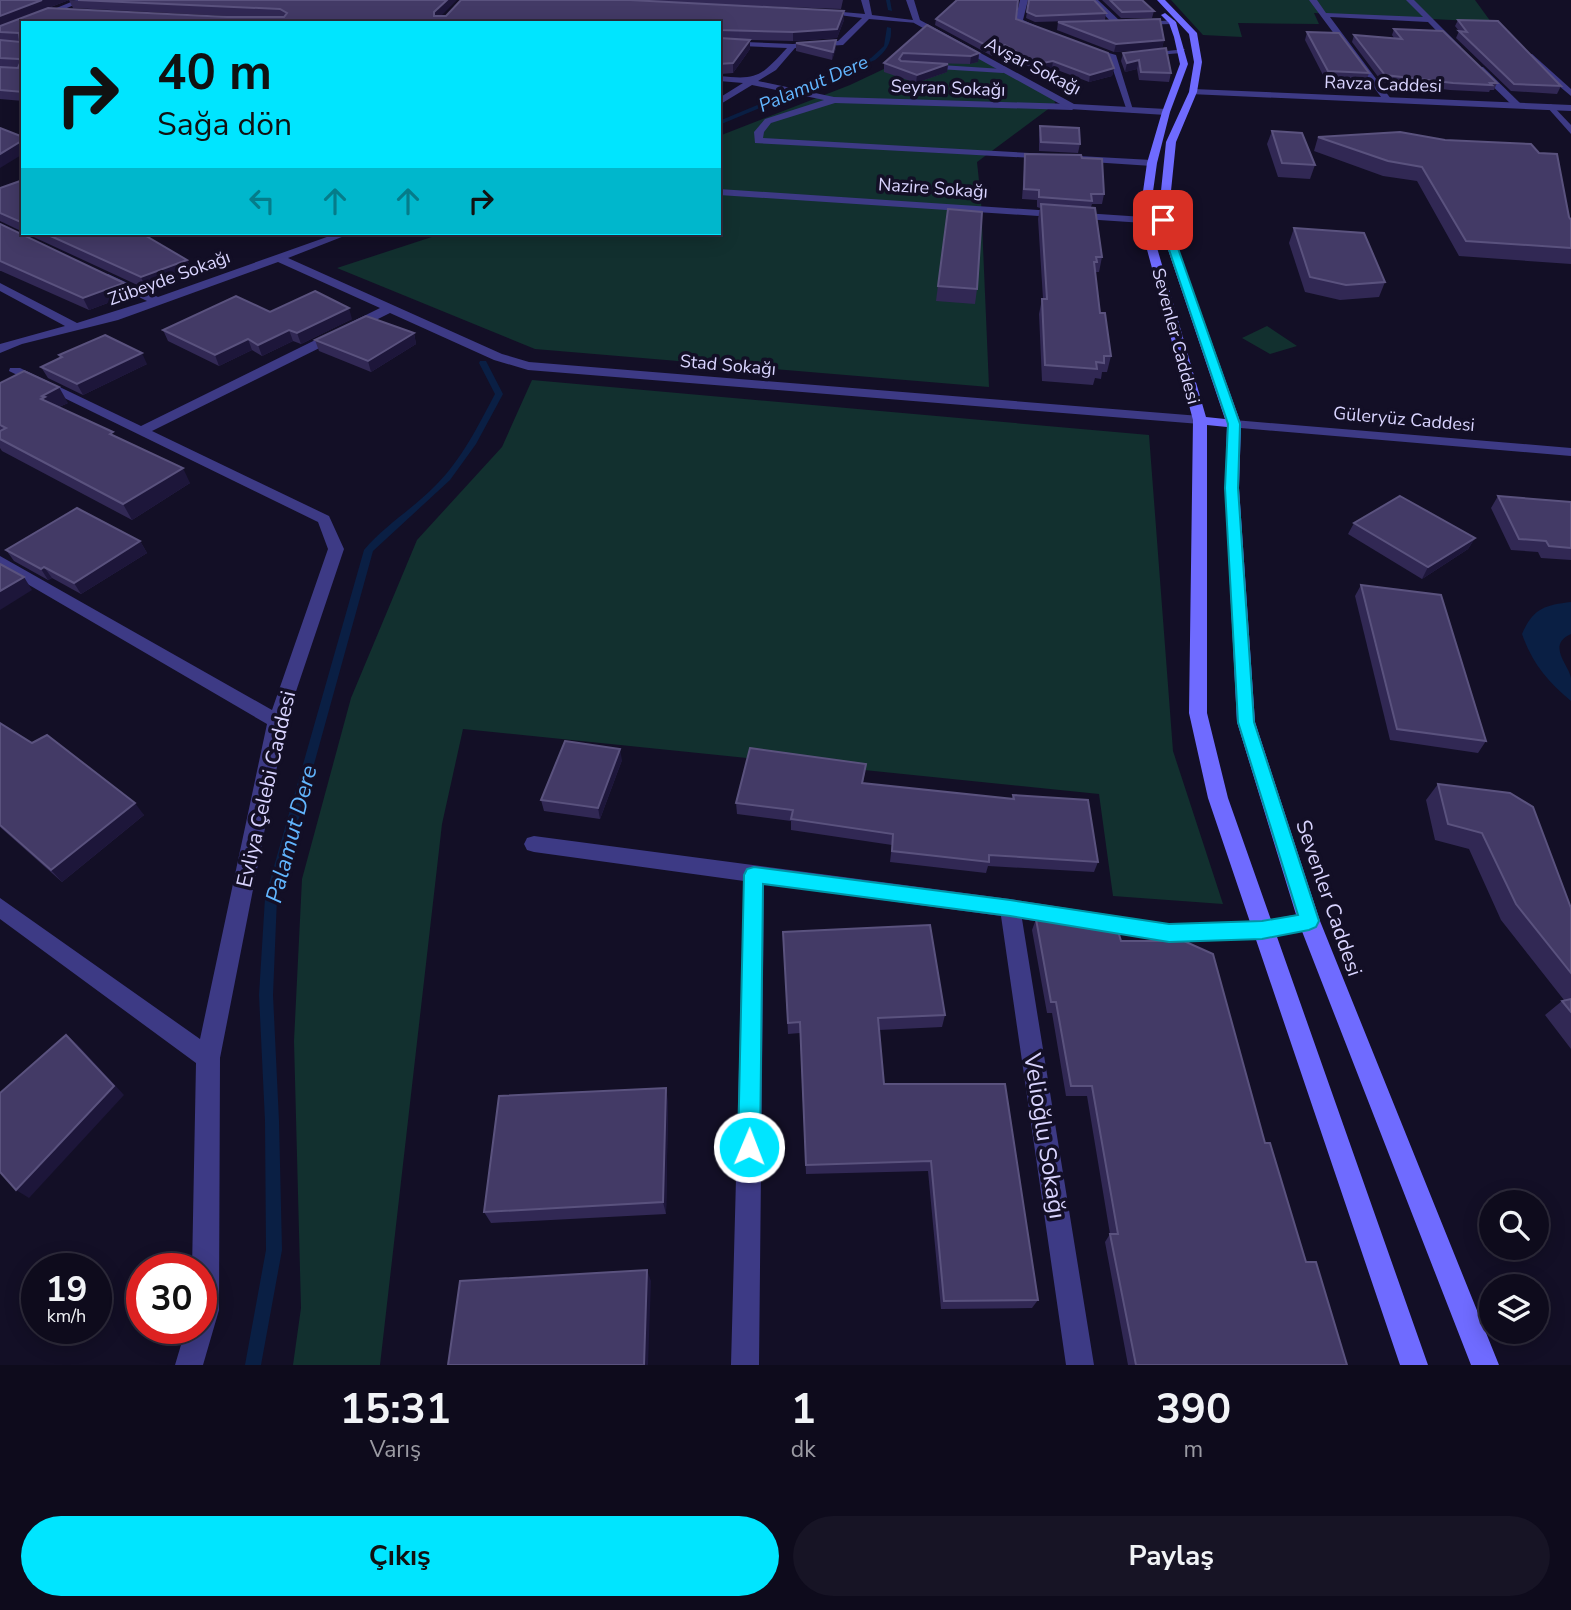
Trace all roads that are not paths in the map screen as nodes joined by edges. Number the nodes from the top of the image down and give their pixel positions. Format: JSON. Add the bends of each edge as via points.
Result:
{"nodes":[{"id":1,"x":82,"y":0,"type":"edge"},
{"id":2,"x":865,"y":0,"type":"edge"},
{"id":3,"x":910,"y":0,"type":"edge"},
{"id":4,"x":1024,"y":0,"type":"edge"},
{"id":5,"x":1094,"y":0,"type":"edge"},
{"id":6,"x":1313,"y":0,"type":"edge"},
{"id":7,"x":1410,"y":0,"type":"edge"},
{"id":8,"x":1156,"y":1,"type":"edge"},
{"id":9,"x":50,"y":12,"type":"junction"},
{"id":10,"x":810,"y":12,"type":"edge"},
{"id":11,"x":78,"y":14,"type":"edge"},
{"id":12,"x":1325,"y":15,"type":"junction"},
{"id":13,"x":867,"y":17,"type":"junction"},
{"id":14,"x":1430,"y":20,"type":"junction"},
{"id":15,"x":28,"y":21,"type":"edge"},
{"id":16,"x":917,"y":21,"type":"junction"},
{"id":17,"x":1172,"y":22,"type":"junction"},
{"id":18,"x":21,"y":24,"type":"edge"},
{"id":19,"x":1105,"y":24,"type":"edge"},
{"id":20,"x":1118,"y":24,"type":"junction"},
{"id":21,"x":14,"y":27,"type":"edge"},
{"id":22,"x":1053,"y":30,"type":"edge"},
{"id":23,"x":721,"y":43,"type":"edge"},
{"id":24,"x":1076,"y":44,"type":"edge"},
{"id":25,"x":793,"y":46,"type":"junction"},
{"id":26,"x":1520,"y":48,"type":"edge"},
{"id":27,"x":1182,"y":51,"type":"junction"},
{"id":28,"x":1141,"y":55,"type":"edge"},
{"id":29,"x":1127,"y":56,"type":"edge"},
{"id":30,"x":1113,"y":57,"type":"junction"},
{"id":31,"x":916,"y":66,"type":"edge"},
{"id":32,"x":1003,"y":71,"type":"junction"},
{"id":33,"x":721,"y":78,"type":"edge"},
{"id":34,"x":752,"y":82,"type":"junction"},
{"id":35,"x":1184,"y":91,"type":"junction"},
{"id":36,"x":1571,"y":93,"type":"edge"},
{"id":37,"x":1387,"y":99,"type":"junction"},
{"id":38,"x":834,"y":100,"type":"junction"},
{"id":39,"x":721,"y":101,"type":"edge"},
{"id":40,"x":1518,"y":106,"type":"junction"},
{"id":41,"x":1072,"y":107,"type":"junction"},
{"id":42,"x":1550,"y":107,"type":"junction"},
{"id":43,"x":1571,"y":108,"type":"edge"},
{"id":44,"x":1131,"y":111,"type":"junction"},
{"id":45,"x":1166,"y":112,"type":"junction"},
{"id":46,"x":1571,"y":131,"type":"edge"},
{"id":47,"x":1055,"y":158,"type":"edge"},
{"id":48,"x":1069,"y":159,"type":"edge"},
{"id":49,"x":1152,"y":163,"type":"junction"},
{"id":50,"x":721,"y":192,"type":"edge"},
{"id":51,"x":1144,"y":220,"type":"junction"},
{"id":52,"x":341,"y":235,"type":"edge"},
{"id":53,"x":276,"y":257,"type":"junction"},
{"id":54,"x":96,"y":272,"type":"edge"},
{"id":55,"x":0,"y":286,"type":"edge"},
{"id":56,"x":156,"y":301,"type":"junction"},
{"id":57,"x":390,"y":308,"type":"junction"},
{"id":58,"x":74,"y":326,"type":"junction"},
{"id":59,"x":18,"y":341,"type":"junction"},
{"id":60,"x":0,"y":349,"type":"edge"},
{"id":61,"x":7,"y":375,"type":"edge"},
{"id":62,"x":1200,"y":420,"type":"junction"},
{"id":63,"x":1234,"y":424,"type":"junction"},
{"id":64,"x":142,"y":431,"type":"junction"},
{"id":65,"x":1571,"y":452,"type":"edge"},
{"id":66,"x":0,"y":561,"type":"edge"},
{"id":67,"x":277,"y":721,"type":"junction"},
{"id":68,"x":534,"y":844,"type":"dead end"},
{"id":69,"x":754,"y":875,"type":"junction"},
{"id":70,"x":0,"y":906,"type":"edge"},
{"id":71,"x":1010,"y":908,"type":"junction"},
{"id":72,"x":1309,"y":921,"type":"junction"},
{"id":73,"x":1262,"y":930,"type":"junction"},
{"id":74,"x":208,"y":1058,"type":"junction"},
{"id":75,"x":206,"y":1253,"type":"edge"},
{"id":76,"x":195,"y":1344,"type":"edge"},
{"id":77,"x":189,"y":1365,"type":"edge"},
{"id":78,"x":745,"y":1365,"type":"edge"},
{"id":79,"x":1080,"y":1365,"type":"edge"},
{"id":80,"x":1414,"y":1365,"type":"edge"},
{"id":81,"x":1485,"y":1365,"type":"edge"}],
"edges":[{"from":1,"to":9,"type":"street"},
{"from":2,"to":13,"type":"street"},
{"from":3,"to":16,"type":"street"},
{"from":4,"to":22,"type":"street","via":[[1018,21]]},
{"from":5,"to":20,"type":"street"},
{"from":6,"to":12,"type":"street"},
{"from":7,"to":14,"type":"street"},
{"from":8,"to":17,"type":"main road","name":"Sevenler Caddesi"},
{"from":8,"to":35,"type":"main road","name":"Sevenler Caddesi","via":[[1193,33],[1198,62]]},
{"from":9,"to":11,"type":"street"},
{"from":9,"to":15,"type":"street"},
{"from":10,"to":13,"type":"street"},
{"from":12,"to":14,"type":"street"},
{"from":12,"to":37,"type":"street"},
{"from":13,"to":16,"type":"street"},
{"from":13,"to":25,"type":"street","via":[[840,43]]},
{"from":14,"to":40,"type":"street"},
{"from":16,"to":32,"type":"street","name":"Avşar Sokağı"},
{"from":17,"to":20,"type":"street"},
{"from":17,"to":27,"type":"main road","name":"Sevenler Caddesi"},
{"from":18,"to":21,"type":"street"},
{"from":19,"to":20,"type":"street"},
{"from":23,"to":25,"type":"street"},
{"from":24,"to":30,"type":"street"},
{"from":25,"to":34,"type":"street"},
{"from":26,"to":36,"type":"street"},
{"from":27,"to":28,"type":"street"},
{"from":27,"to":35,"type":"main road","name":"Sevenler Caddesi"},
{"from":29,"to":30,"type":"street"},
{"from":30,"to":44,"type":"street"},
{"from":31,"to":32,"type":"street"},
{"from":32,"to":41,"type":"street","name":"Avşar Sokağı"},
{"from":33,"to":34,"type":"street","name":"Seyran Sokağı"},
{"from":34,"to":38,"type":"street","name":"Seyran Sokağı"},
{"from":34,"to":39,"type":"street"},
{"from":35,"to":37,"type":"street","name":"Ravza Caddesi"},
{"from":35,"to":45,"type":"main road","name":"Sevenler Caddesi"},
{"from":35,"to":63,"type":"main road","name":"Sevenler Caddesi","via":[[1171,142],[1163,220]]},
{"from":37,"to":40,"type":"street","name":"Ravza Caddesi"},
{"from":38,"to":41,"type":"street","name":"Seyran Sokağı"},
{"from":38,"to":47,"type":"street","via":[[768,121],[758,141]]},
{"from":40,"to":42,"type":"street","name":"Ravza Caddesi"},
{"from":41,"to":44,"type":"street","name":"Avşar Sokağı"},
{"from":42,"to":43,"type":"street","name":"Ravza Caddesi"},
{"from":42,"to":46,"type":"street"},
{"from":44,"to":45,"type":"street","name":"Avşar Sokağı"},
{"from":45,"to":49,"type":"main road","name":"Sevenler Caddesi"},
{"from":48,"to":49,"type":"street"},
{"from":49,"to":51,"type":"main road","name":"Sevenler Caddesi"},
{"from":50,"to":51,"type":"street","name":"Nazire Sokağı"},
{"from":51,"to":62,"type":"main road","name":"Sevenler Caddesi"},
{"from":52,"to":53,"type":"street","name":"Zübeyde Sokağı"},
{"from":53,"to":56,"type":"street","name":"Zübeyde Sokağı"},
{"from":53,"to":57,"type":"street","name":"Stad Sokağı"},
{"from":54,"to":56,"type":"street"},
{"from":55,"to":58,"type":"street"},
{"from":56,"to":58,"type":"street","name":"Zübeyde Sokağı"},
{"from":57,"to":62,"type":"street","name":"Stad Sokağı","via":[[528,366]]},
{"from":57,"to":64,"type":"street"},
{"from":58,"to":59,"type":"street","name":"Zübeyde Sokağı"},
{"from":59,"to":60,"type":"street","name":"Zübeyde Sokağı"},
{"from":59,"to":61,"type":"street"},
{"from":61,"to":64,"type":"street","name":"Evliya Çelebi Caddesi"},
{"from":62,"to":63,"type":"main road","name":"Sevenler Caddesi"},
{"from":62,"to":73,"type":"main road","name":"Sevenler Caddesi","via":[[1198,713],[1218,798]]},
{"from":63,"to":65,"type":"street","name":"Güleryüz Caddesi"},
{"from":63,"to":72,"type":"main road","name":"Sevenler Caddesi","via":[[1231,488],[1246,722]]},
{"from":64,"to":67,"type":"street","name":"Evliya Çelebi Caddesi","via":[[324,519],[336,549]]},
{"from":66,"to":67,"type":"street"},
{"from":67,"to":74,"type":"street","name":"Evliya Çelebi Caddesi"},
{"from":68,"to":69,"type":"street"},
{"from":69,"to":71,"type":"street"},
{"from":69,"to":78,"type":"street"},
{"from":70,"to":74,"type":"street"},
{"from":71,"to":73,"type":"street","via":[[1169,933]]},
{"from":71,"to":79,"type":"street","name":"Velioğlu Sokağı"},
{"from":72,"to":73,"type":"street"},
{"from":72,"to":81,"type":"main road","name":"Sevenler Caddesi"},
{"from":73,"to":80,"type":"main road","name":"Sevenler Caddesi"},
{"from":74,"to":75,"type":"street","name":"Evliya Çelebi Caddesi"},
{"from":76,"to":77,"type":"street"}]}
